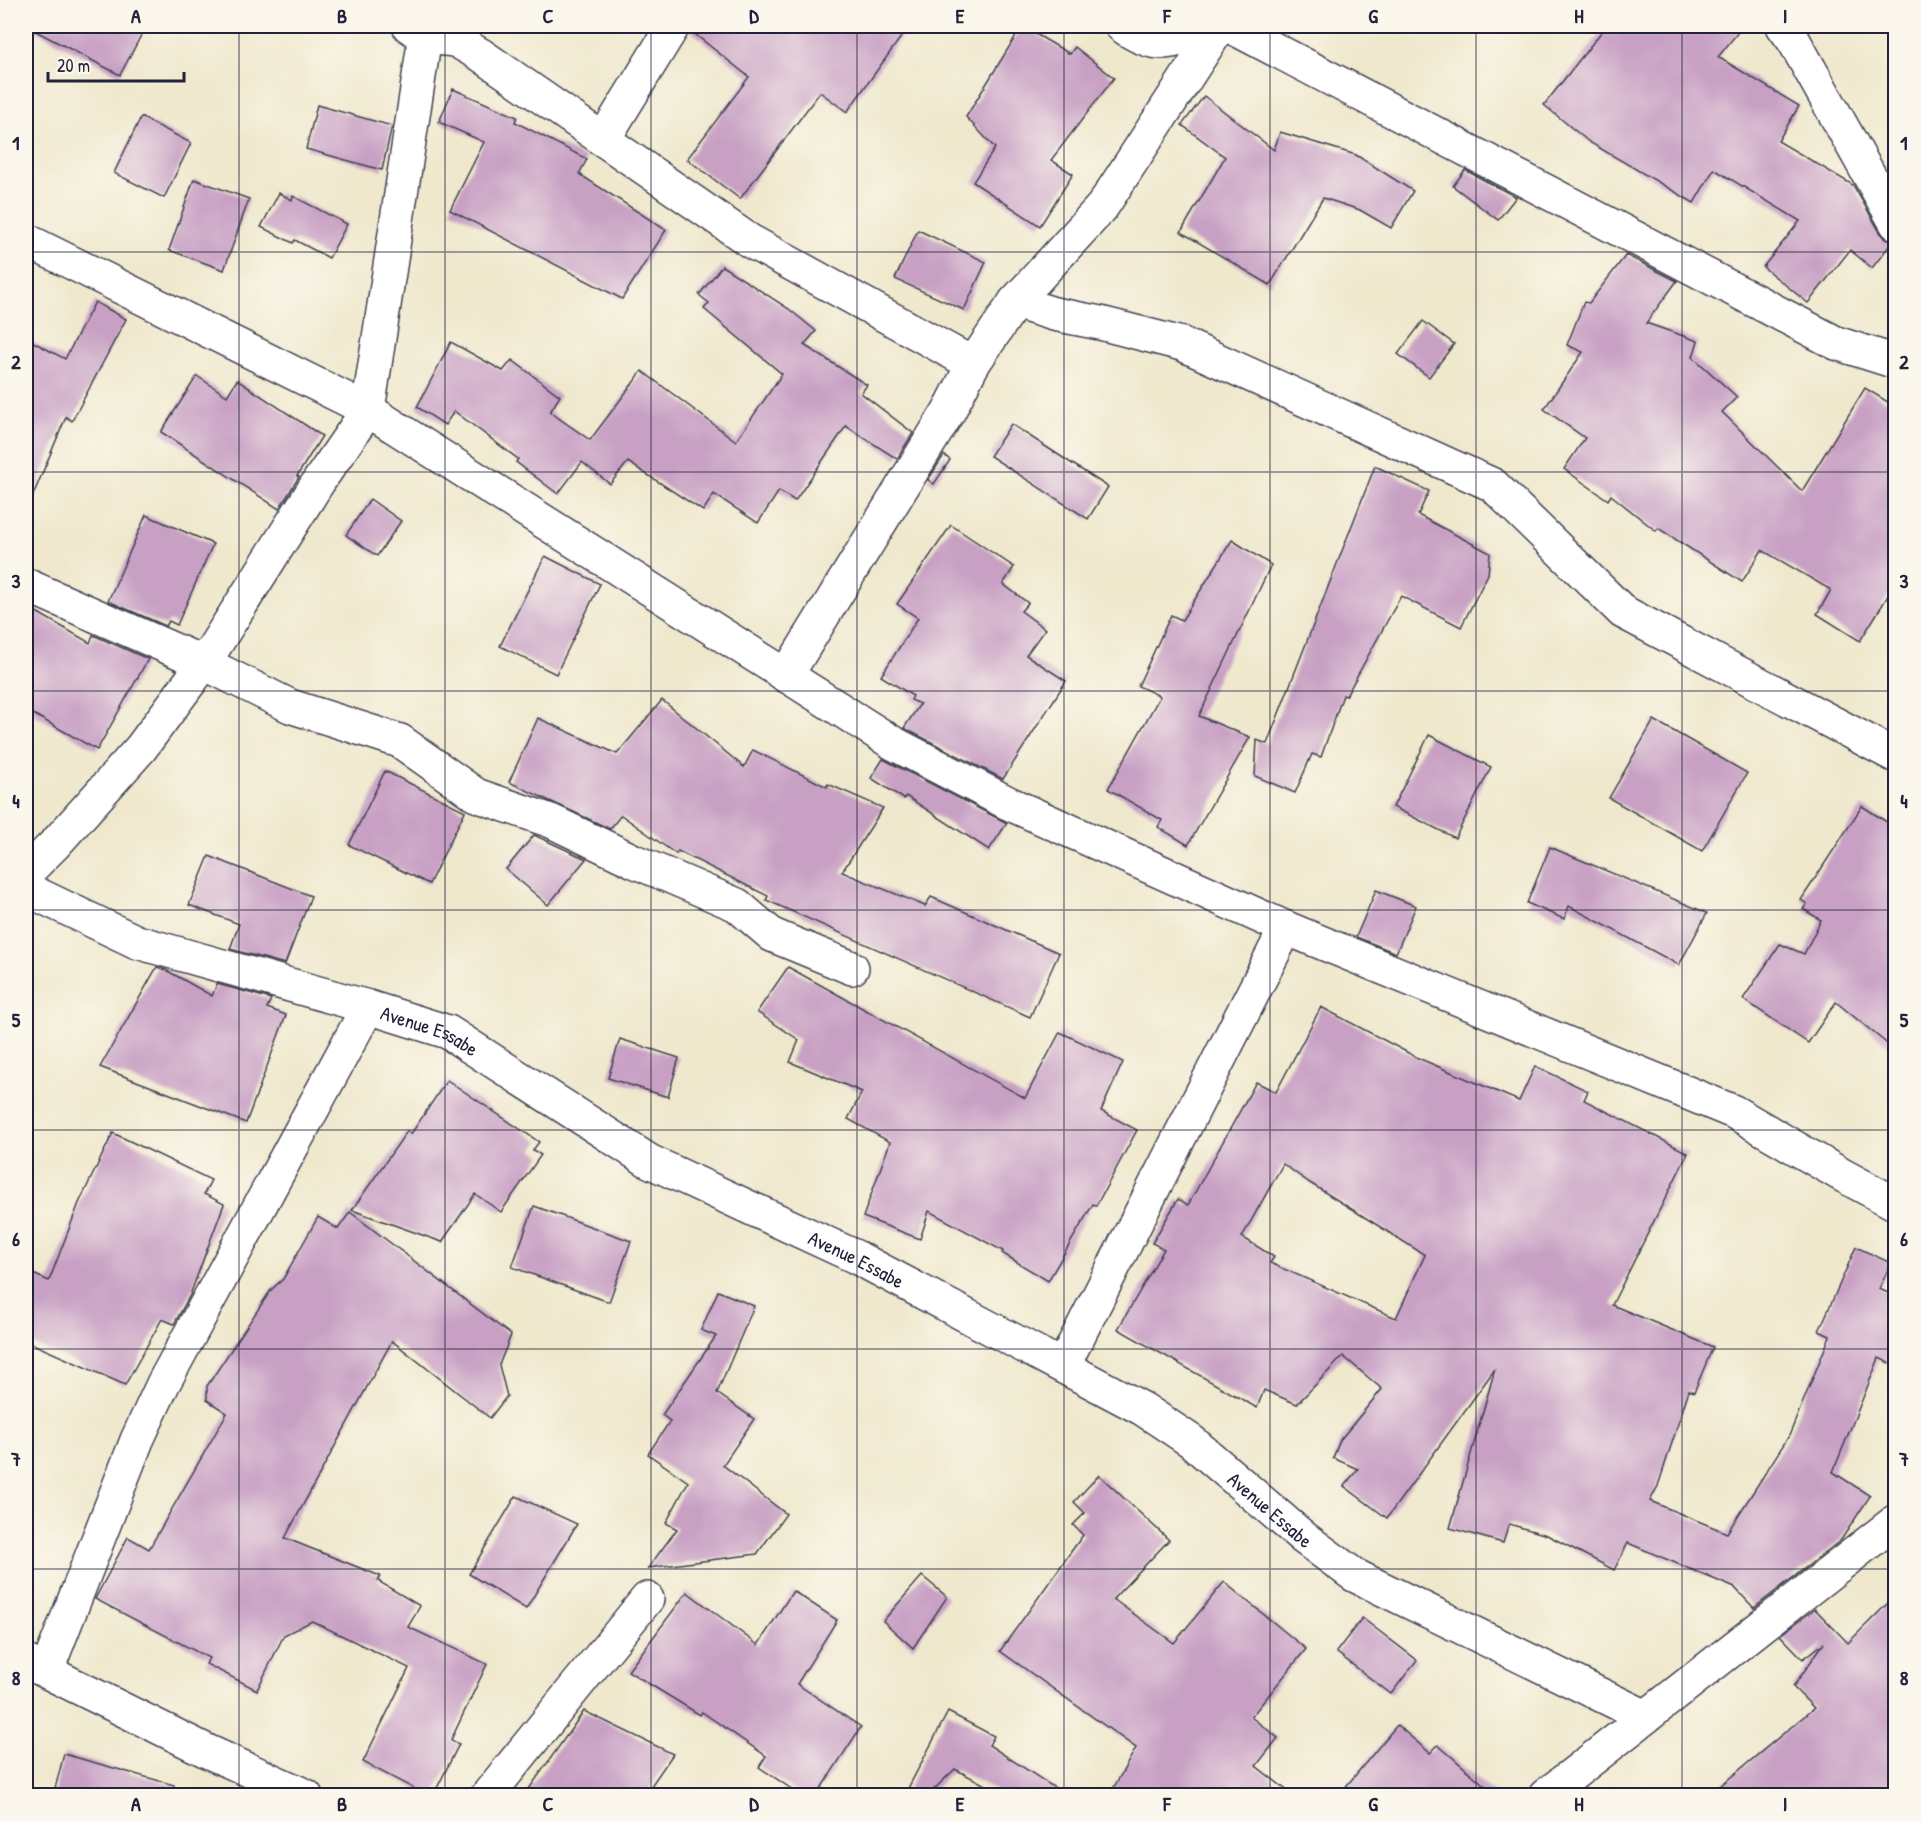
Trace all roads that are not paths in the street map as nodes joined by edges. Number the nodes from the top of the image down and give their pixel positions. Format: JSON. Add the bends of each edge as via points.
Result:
{"nodes":[{"id":1,"x":673,"y":26,"type":"edge"},
{"id":2,"x":1122,"y":26,"type":"edge"},
{"id":3,"x":1213,"y":26,"type":"edge"},
{"id":4,"x":1220,"y":26,"type":"edge"},
{"id":5,"x":1230,"y":26,"type":"edge"},
{"id":6,"x":1783,"y":26,"type":"edge"},
{"id":7,"x":417,"y":32,"type":"edge"},
{"id":8,"x":603,"y":140,"type":"junction"},
{"id":9,"x":1896,"y":223,"type":"edge"},
{"id":10,"x":26,"y":240,"type":"edge"},
{"id":11,"x":1015,"y":302,"type":"junction"},
{"id":12,"x":1896,"y":362,"type":"edge"},
{"id":13,"x":973,"y":364,"type":"junction"},
{"id":14,"x":368,"y":410,"type":"junction"},
{"id":15,"x":26,"y":585,"type":"edge"},
{"id":16,"x":204,"y":663,"type":"junction"},
{"id":17,"x":786,"y":676,"type":"junction"},
{"id":18,"x":1896,"y":756,"type":"edge"},
{"id":19,"x":26,"y":873,"type":"edge"},
{"id":20,"x":26,"y":889,"type":"edge"},
{"id":21,"x":1286,"y":927,"type":"junction"},
{"id":22,"x":852,"y":968,"type":"dead end"},
{"id":23,"x":368,"y":1007,"type":"junction"},
{"id":24,"x":1896,"y":1204,"type":"edge"},
{"id":25,"x":1063,"y":1366,"type":"junction"},
{"id":26,"x":1896,"y":1521,"type":"edge"},
{"id":27,"x":647,"y":1599,"type":"dead end"},
{"id":28,"x":36,"y":1666,"type":"edge"},
{"id":29,"x":1644,"y":1716,"type":"junction"},
{"id":30,"x":306,"y":1796,"type":"edge"},
{"id":31,"x":487,"y":1796,"type":"edge"},
{"id":32,"x":1545,"y":1796,"type":"edge"}],
"edges":[{"from":1,"to":8,"type":"street"},
{"from":2,"to":3,"type":"street","via":[[1138,38],[1167,44]]},
{"from":4,"to":11,"type":"street","via":[[1102,207]]},
{"from":5,"to":12,"type":"street","via":[[1836,343]]},
{"from":6,"to":9,"type":"street"},
{"from":7,"to":8,"type":"street","via":[[455,40],[481,55]]},
{"from":7,"to":14,"type":"street"},
{"from":8,"to":13,"type":"street","via":[[750,241]]},
{"from":10,"to":14,"type":"street"},
{"from":11,"to":13,"type":"street"},
{"from":11,"to":18,"type":"street","via":[[1182,344],[1493,485],[1623,612]]},
{"from":13,"to":17,"type":"street","via":[[950,409]]},
{"from":14,"to":16,"type":"street"},
{"from":14,"to":17,"type":"street"},
{"from":15,"to":16,"type":"street"},
{"from":16,"to":19,"type":"street","via":[[141,748]]},
{"from":16,"to":22,"type":"street","via":[[290,706],[400,741],[476,795],[551,821],[737,905],[772,935]]},
{"from":17,"to":21,"type":"street","via":[[893,743],[1008,803]]},
{"from":20,"to":23,"type":"street","name":"Avenue Essabe","via":[[138,942]]},
{"from":21,"to":24,"type":"street","via":[[1734,1112]]},
{"from":21,"to":25,"type":"street"},
{"from":23,"to":25,"type":"street","name":"Avenue Essabe","via":[[448,1032],[649,1161],[856,1257]]},
{"from":23,"to":28,"type":"street","via":[[163,1384]]},
{"from":25,"to":29,"type":"street","name":"Avenue Essabe","via":[[1143,1409],[1191,1441],[1304,1538],[1354,1575]]},
{"from":26,"to":29,"type":"street"},
{"from":27,"to":31,"type":"street"},
{"from":28,"to":30,"type":"street"},
{"from":29,"to":32,"type":"street"}]}
